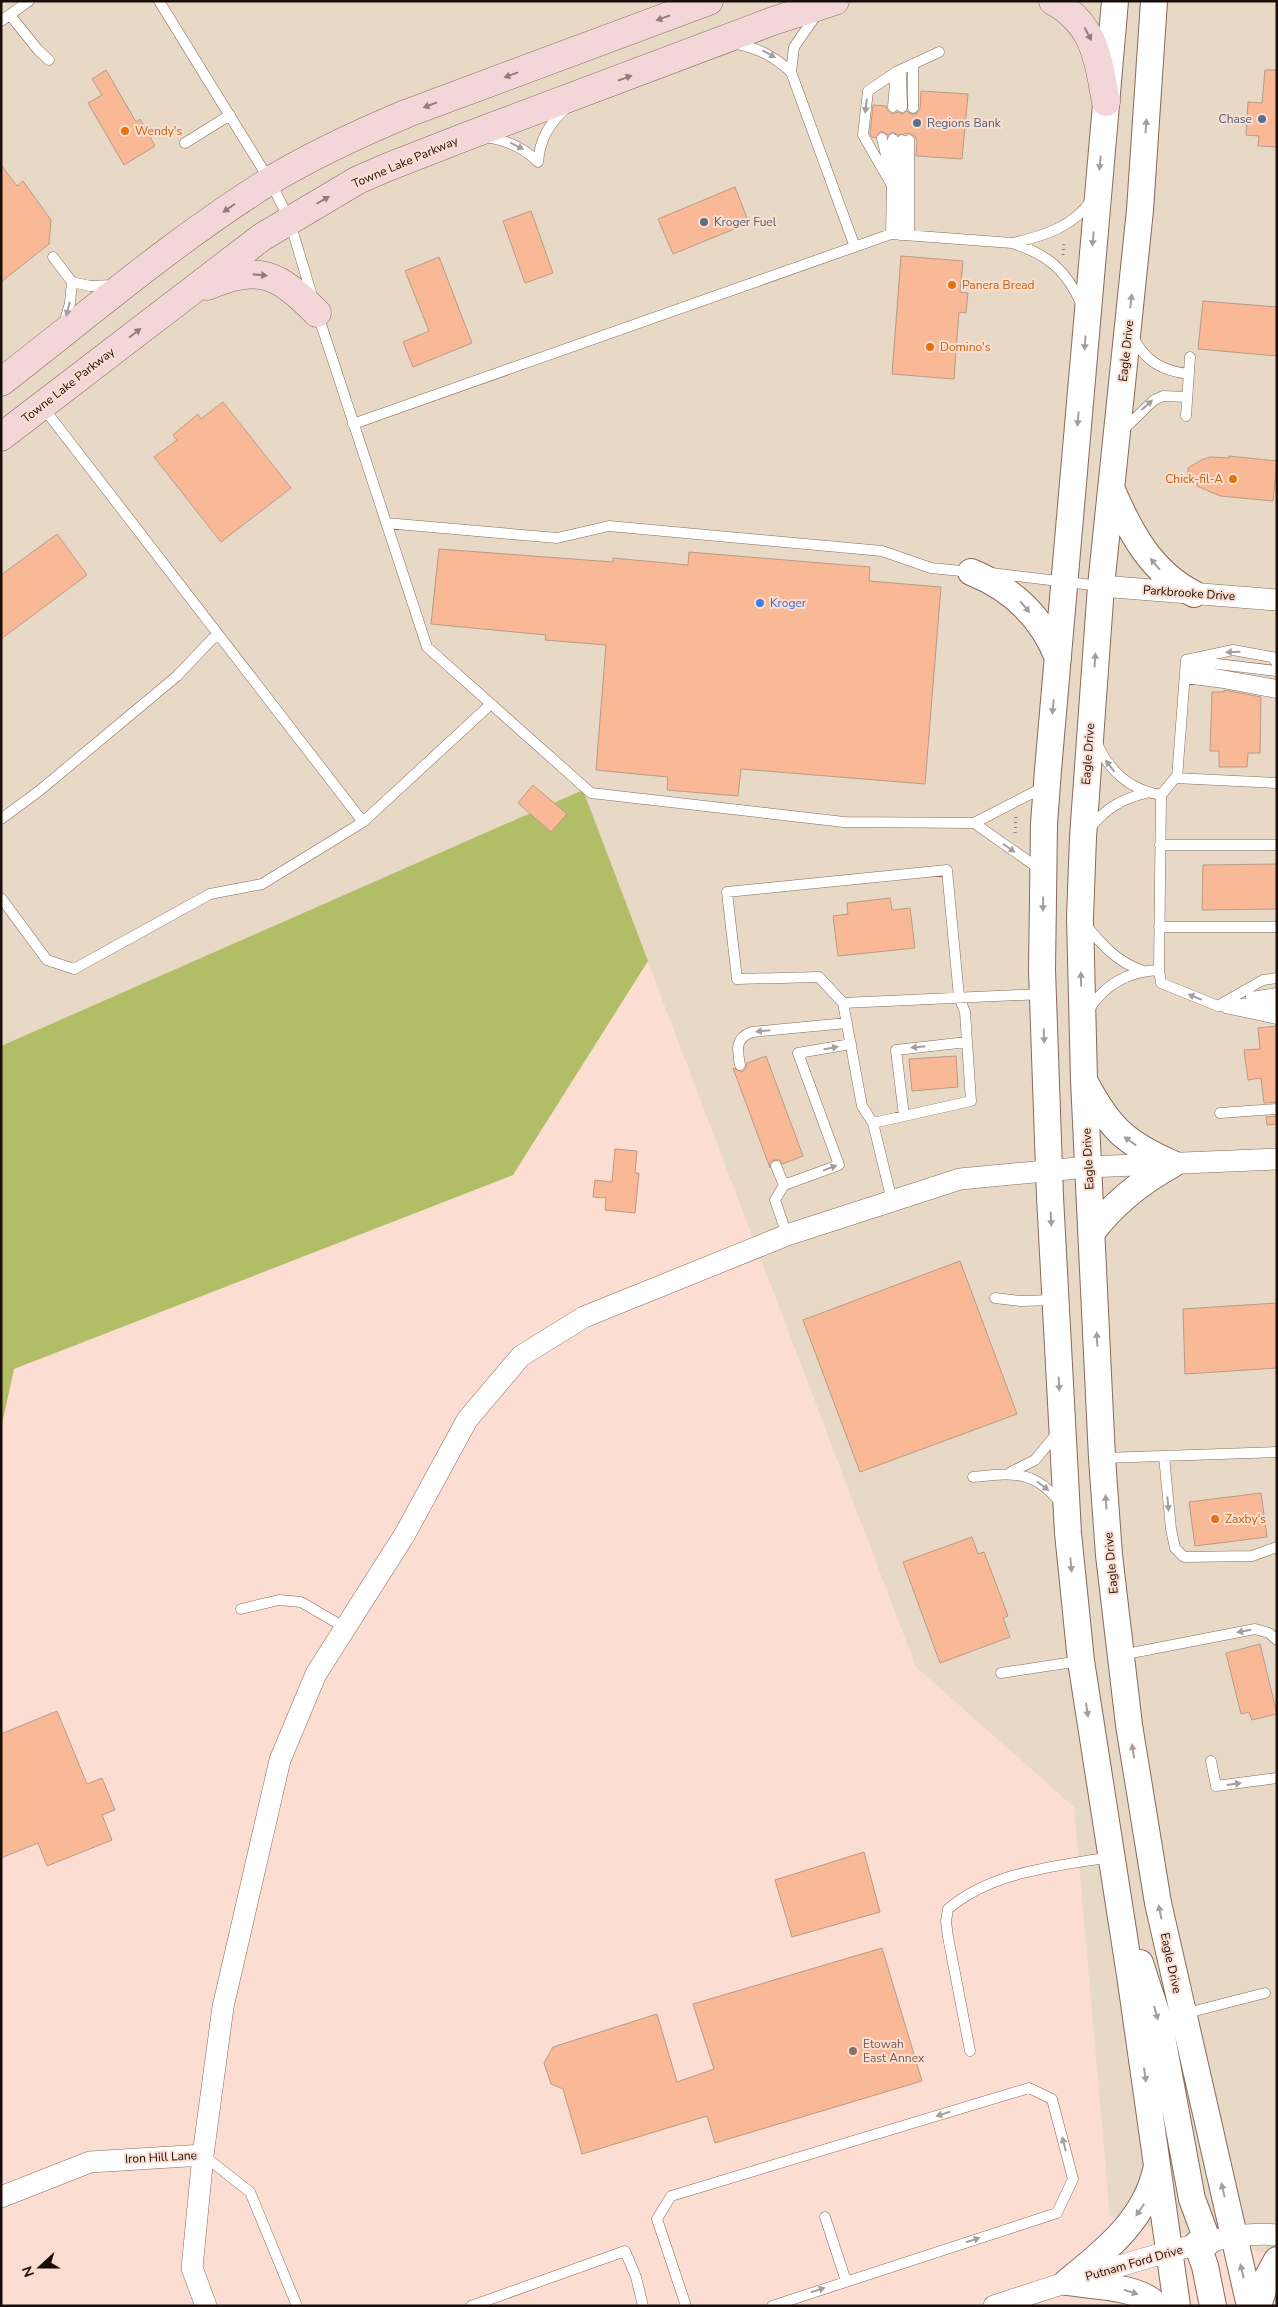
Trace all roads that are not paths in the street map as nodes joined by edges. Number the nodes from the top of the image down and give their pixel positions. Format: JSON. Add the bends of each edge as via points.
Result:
{"nodes":[{"id":1,"x":29,"y":1,"type":"edge"},
{"id":2,"x":160,"y":1,"type":"edge"},
{"id":3,"x":709,"y":1,"type":"edge"},
{"id":4,"x":1053,"y":1,"type":"edge"},
{"id":5,"x":1115,"y":1,"type":"edge"},
{"id":6,"x":1154,"y":1,"type":"edge"},
{"id":7,"x":831,"y":3,"type":"edge"},
{"id":8,"x":6,"y":18,"type":"edge"},
{"id":9,"x":722,"y":42,"type":"junction"},
{"id":10,"x":939,"y":52,"type":"dead end"},
{"id":11,"x":49,"y":60,"type":"dead end"},
{"id":12,"x":913,"y":64,"type":"junction"},
{"id":13,"x":899,"y":71,"type":"junction"},
{"id":14,"x":791,"y":72,"type":"junction"},
{"id":15,"x":579,"y":95,"type":"junction"},
{"id":16,"x":1106,"y":102,"type":"junction"},
{"id":17,"x":913,"y":108,"type":"dead end"},
{"id":18,"x":230,"y":116,"type":"junction"},
{"id":19,"x":470,"y":135,"type":"junction"},
{"id":20,"x":185,"y":143,"type":"dead end"},
{"id":21,"x":270,"y":181,"type":"junction"},
{"id":22,"x":893,"y":187,"type":"junction"},
{"id":23,"x":1098,"y":190,"type":"junction"},
{"id":24,"x":289,"y":219,"type":"junction"},
{"id":25,"x":900,"y":235,"type":"junction"},
{"id":26,"x":1012,"y":243,"type":"junction"},
{"id":27,"x":855,"y":247,"type":"junction"},
{"id":28,"x":53,"y":257,"type":"dead end"},
{"id":29,"x":72,"y":282,"type":"junction"},
{"id":30,"x":127,"y":284,"type":"junction"},
{"id":31,"x":181,"y":298,"type":"junction"},
{"id":32,"x":317,"y":313,"type":"junction"},
{"id":33,"x":1087,"y":315,"type":"junction"},
{"id":34,"x":1129,"y":328,"type":"junction"},
{"id":35,"x":57,"y":339,"type":"junction"},
{"id":36,"x":1190,"y":357,"type":"dead end"},
{"id":37,"x":1189,"y":374,"type":"junction"},
{"id":38,"x":7,"y":375,"type":"edge"},
{"id":39,"x":1187,"y":397,"type":"junction"},
{"id":40,"x":41,"y":406,"type":"junction"},
{"id":41,"x":1186,"y":416,"type":"dead end"},
{"id":42,"x":353,"y":424,"type":"junction"},
{"id":43,"x":1118,"y":436,"type":"junction"},
{"id":44,"x":1,"y":437,"type":"edge"},
{"id":45,"x":1112,"y":489,"type":"junction"},
{"id":46,"x":386,"y":523,"type":"junction"},
{"id":47,"x":971,"y":572,"type":"junction"},
{"id":48,"x":1064,"y":581,"type":"junction"},
{"id":49,"x":1101,"y":586,"type":"junction"},
{"id":50,"x":1194,"y":594,"type":"junction"},
{"id":51,"x":1277,"y":600,"type":"edge"},
{"id":52,"x":217,"y":634,"type":"junction"},
{"id":53,"x":1058,"y":658,"type":"junction"},
{"id":54,"x":1277,"y":663,"type":"edge"},
{"id":55,"x":1186,"y":669,"type":"junction"},
{"id":56,"x":1277,"y":671,"type":"edge"},
{"id":57,"x":1277,"y":685,"type":"edge"},
{"id":58,"x":1277,"y":693,"type":"edge"},
{"id":59,"x":491,"y":704,"type":"junction"},
{"id":60,"x":1090,"y":726,"type":"junction"},
{"id":61,"x":1177,"y":778,"type":"junction"},
{"id":62,"x":1277,"y":783,"type":"edge"},
{"id":63,"x":1047,"y":786,"type":"junction"},
{"id":64,"x":1146,"y":793,"type":"junction"},
{"id":65,"x":1161,"y":795,"type":"junction"},
{"id":66,"x":1,"y":819,"type":"edge"},
{"id":67,"x":363,"y":822,"type":"junction"},
{"id":68,"x":974,"y":824,"type":"junction"},
{"id":69,"x":1083,"y":837,"type":"junction"},
{"id":70,"x":1277,"y":844,"type":"edge"},
{"id":71,"x":1160,"y":845,"type":"junction"},
{"id":72,"x":1043,"y":872,"type":"junction"},
{"id":73,"x":1,"y":898,"type":"edge"},
{"id":74,"x":1080,"y":918,"type":"junction"},
{"id":75,"x":1159,"y":927,"type":"junction"},
{"id":76,"x":1277,"y":927,"type":"edge"},
{"id":77,"x":1159,"y":970,"type":"junction"},
{"id":78,"x":1143,"y":971,"type":"junction"},
{"id":79,"x":1277,"y":978,"type":"edge"},
{"id":80,"x":1277,"y":993,"type":"edge"},
{"id":81,"x":1043,"y":994,"type":"junction"},
{"id":82,"x":959,"y":997,"type":"junction"},
{"id":83,"x":1277,"y":1001,"type":"edge"},
{"id":84,"x":843,"y":1003,"type":"junction"},
{"id":85,"x":1218,"y":1006,"type":"junction"},
{"id":86,"x":1277,"y":1011,"type":"edge"},
{"id":87,"x":1277,"y":1019,"type":"edge"},
{"id":88,"x":1082,"y":1021,"type":"junction"},
{"id":89,"x":847,"y":1023,"type":"junction"},
{"id":90,"x":967,"y":1042,"type":"junction"},
{"id":91,"x":851,"y":1044,"type":"junction"},
{"id":92,"x":740,"y":1065,"type":"dead end"},
{"id":93,"x":1084,"y":1080,"type":"junction"},
{"id":94,"x":1277,"y":1109,"type":"edge"},
{"id":95,"x":1220,"y":1113,"type":"dead end"},
{"id":96,"x":904,"y":1116,"type":"junction"},
{"id":97,"x":873,"y":1123,"type":"junction"},
{"id":98,"x":1277,"y":1159,"type":"edge"},
{"id":99,"x":1173,"y":1164,"type":"junction"},
{"id":100,"x":776,"y":1166,"type":"dead end"},
{"id":101,"x":1088,"y":1167,"type":"junction"},
{"id":102,"x":1048,"y":1170,"type":"junction"},
{"id":103,"x":784,"y":1186,"type":"junction"},
{"id":104,"x":892,"y":1201,"type":"junction"},
{"id":105,"x":1092,"y":1232,"type":"junction"},
{"id":106,"x":787,"y":1235,"type":"junction"},
{"id":107,"x":996,"y":1298,"type":"dead end"},
{"id":108,"x":1054,"y":1300,"type":"junction"},
{"id":109,"x":1062,"y":1426,"type":"junction"},
{"id":110,"x":1277,"y":1452,"type":"edge"},
{"id":111,"x":1164,"y":1456,"type":"junction"},
{"id":112,"x":1102,"y":1458,"type":"junction"},
{"id":113,"x":1008,"y":1473,"type":"junction"},
{"id":114,"x":973,"y":1477,"type":"dead end"},
{"id":115,"x":1067,"y":1516,"type":"junction"},
{"id":116,"x":1277,"y":1547,"type":"edge"},
{"id":117,"x":241,"y":1609,"type":"dead end"},
{"id":118,"x":344,"y":1627,"type":"junction"},
{"id":119,"x":1277,"y":1640,"type":"edge"},
{"id":120,"x":1120,"y":1655,"type":"junction"},
{"id":121,"x":1081,"y":1661,"type":"junction"},
{"id":122,"x":1002,"y":1673,"type":"dead end"},
{"id":123,"x":1211,"y":1761,"type":"dead end"},
{"id":124,"x":1277,"y":1778,"type":"edge"},
{"id":125,"x":1110,"y":1857,"type":"junction"},
{"id":126,"x":1121,"y":1919,"type":"junction"},
{"id":127,"x":1265,"y":1993,"type":"dead end"},
{"id":128,"x":1182,"y":2014,"type":"junction"},
{"id":129,"x":970,"y":2051,"type":"dead end"},
{"id":130,"x":203,"y":2155,"type":"junction"},
{"id":131,"x":1158,"y":2165,"type":"junction"},
{"id":132,"x":1,"y":2197,"type":"edge"},
{"id":133,"x":825,"y":2217,"type":"dead end"},
{"id":134,"x":1277,"y":2235,"type":"edge"},
{"id":135,"x":1234,"y":2237,"type":"junction"},
{"id":136,"x":1203,"y":2243,"type":"junction"},
{"id":137,"x":1170,"y":2252,"type":"junction"},
{"id":138,"x":1277,"y":2260,"type":"edge"},
{"id":139,"x":846,"y":2281,"type":"junction"},
{"id":140,"x":1067,"y":2282,"type":"junction"},
{"id":141,"x":206,"y":2306,"type":"edge"},
{"id":142,"x":297,"y":2306,"type":"edge"},
{"id":143,"x":471,"y":2306,"type":"edge"},
{"id":144,"x":643,"y":2306,"type":"edge"},
{"id":145,"x":686,"y":2306,"type":"edge"},
{"id":146,"x":772,"y":2306,"type":"edge"},
{"id":147,"x":994,"y":2306,"type":"edge"},
{"id":148,"x":1157,"y":2306,"type":"edge"},
{"id":149,"x":1177,"y":2306,"type":"edge"},
{"id":150,"x":1213,"y":2306,"type":"edge"},
{"id":151,"x":1250,"y":2306,"type":"edge"},
{"id":152,"x":1258,"y":2306,"type":"edge"}],
"edges":[{"from":1,"to":8,"type":"lane"},
{"from":2,"to":18,"type":"lane"},
{"from":3,"to":21,"type":"main road","one_way":true,"via":[[408,113],[358,134]]},
{"from":4,"to":16,"type":"main road","one_way":true,"via":[[1085,27],[1096,55]]},
{"from":5,"to":16,"type":"street"},
{"from":34,"to":6,"type":"street","name":"Eagle Drive","one_way":true},
{"from":7,"to":9,"type":"main road","name":"Towne Lake Parkway","via":[[773,21]]},
{"from":7,"to":14,"type":"lane","via":[[811,21],[794,47]]},
{"from":8,"to":11,"type":"lane"},
{"from":9,"to":14,"type":"lane","one_way":true,"via":[[760,49],[778,59]]},
{"from":15,"to":9,"type":"main road","name":"Towne Lake Parkway","one_way":true},
{"from":10,"to":12,"type":"lane"},
{"from":12,"to":13,"type":"lane"},
{"from":12,"to":17,"type":"lane"},
{"from":13,"to":13,"type":"lane","via":[[894,106]]},
{"from":13,"to":22,"type":"lane","one_way":true,"via":[[868,91],[863,135]]},
{"from":14,"to":27,"type":"lane"},
{"from":15,"to":19,"type":"main road","name":"Towne Lake Parkway"},
{"from":19,"to":15,"type":"lane","one_way":true,"via":[[505,141],[529,152],[538,162],[544,134]]},
{"from":16,"to":23,"type":"street","one_way":true},
{"from":18,"to":20,"type":"lane"},
{"from":18,"to":21,"type":"lane"},
{"from":24,"to":19,"type":"main road","name":"Towne Lake Parkway","one_way":true,"via":[[388,166]]},
{"from":21,"to":24,"type":"lane"},
{"from":21,"to":30,"type":"main road","one_way":true},
{"from":22,"to":25,"type":"lane"},
{"from":22,"to":25,"type":"lane","via":[[897,139]]},
{"from":23,"to":26,"type":"lane","via":[[1087,207],[1067,224],[1036,238]]},
{"from":23,"to":33,"type":"street","one_way":true},
{"from":24,"to":31,"type":"main road","name":"Towne Lake Parkway"},
{"from":24,"to":32,"type":"lane"},
{"from":25,"to":26,"type":"lane"},
{"from":25,"to":27,"type":"lane"},
{"from":26,"to":33,"type":"lane","via":[[1041,255],[1062,271],[1074,287]]},
{"from":27,"to":42,"type":"lane"},
{"from":28,"to":29,"type":"lane"},
{"from":29,"to":30,"type":"lane","via":[[90,286]]},
{"from":29,"to":35,"type":"lane","one_way":true,"via":[[65,321]]},
{"from":30,"to":35,"type":"main road"},
{"from":31,"to":32,"type":"main road","one_way":true,"via":[[222,280],[243,274],[264,274],[294,289]]},
{"from":40,"to":31,"type":"main road","name":"Towne Lake Parkway","one_way":true},
{"from":32,"to":42,"type":"lane"},
{"from":33,"to":48,"type":"street","one_way":true},
{"from":34,"to":37,"type":"lane","via":[[1139,348],[1154,364],[1172,372]]},
{"from":34,"to":43,"type":"street","name":"Eagle Drive"},
{"from":35,"to":38,"type":"main road"},
{"from":36,"to":37,"type":"lane"},
{"from":37,"to":39,"type":"lane"},
{"from":39,"to":41,"type":"lane"},
{"from":43,"to":39,"type":"lane","one_way":true,"via":[[1154,400],[1164,396]]},
{"from":40,"to":44,"type":"main road","name":"Towne Lake Parkway"},
{"from":40,"to":52,"type":"lane"},
{"from":42,"to":46,"type":"lane"},
{"from":43,"to":45,"type":"street","name":"Eagle Drive"},
{"from":45,"to":49,"type":"street","name":"Eagle Drive"},
{"from":50,"to":45,"type":"street","one_way":true,"via":[[1168,578],[1146,554]]},
{"from":46,"to":47,"type":"lane","via":[[557,538],[609,526],[882,551],[931,568]]},
{"from":46,"to":59,"type":"lane","via":[[427,647]]},
{"from":47,"to":48,"type":"lane"},
{"from":47,"to":53,"type":"street","one_way":true,"via":[[990,579],[1018,599],[1045,633]]},
{"from":48,"to":49,"type":"lane"},
{"from":48,"to":53,"type":"street"},
{"from":49,"to":50,"type":"street","name":"Parkbrooke Drive"},
{"from":60,"to":49,"type":"street","name":"Eagle Drive","one_way":true},
{"from":50,"to":51,"type":"street","name":"Parkbrooke Drive"},
{"from":52,"to":66,"type":"lane","via":[[177,676]]},
{"from":52,"to":67,"type":"lane"},
{"from":53,"to":63,"type":"street","one_way":true},
{"from":54,"to":55,"type":"lane","one_way":true,"via":[[1272,657],[1233,650]]},
{"from":55,"to":56,"type":"lane"},
{"from":55,"to":57,"type":"lane"},
{"from":55,"to":58,"type":"lane","via":[[1224,682]]},
{"from":55,"to":61,"type":"lane"},
{"from":59,"to":67,"type":"lane"},
{"from":59,"to":68,"type":"lane","via":[[591,793],[844,822]]},
{"from":64,"to":60,"type":"lane","one_way":true,"via":[[1111,768]]},
{"from":60,"to":69,"type":"street","name":"Eagle Drive"},
{"from":61,"to":62,"type":"lane"},
{"from":61,"to":65,"type":"lane"},
{"from":63,"to":68,"type":"lane"},
{"from":63,"to":72,"type":"street"},
{"from":64,"to":65,"type":"lane"},
{"from":64,"to":69,"type":"lane","via":[[1119,802],[1107,810]]},
{"from":65,"to":71,"type":"lane"},
{"from":67,"to":73,"type":"lane","via":[[262,884],[210,894],[74,969],[47,960]]},
{"from":68,"to":72,"type":"lane","one_way":true},
{"from":69,"to":74,"type":"street","name":"Eagle Drive"},
{"from":70,"to":71,"type":"lane"},
{"from":71,"to":75,"type":"lane"},
{"from":72,"to":81,"type":"street","one_way":true},
{"from":74,"to":78,"type":"lane","via":[[1116,958]]},
{"from":88,"to":74,"type":"street","name":"Eagle Drive","one_way":true},
{"from":75,"to":76,"type":"lane"},
{"from":75,"to":77,"type":"lane"},
{"from":77,"to":78,"type":"lane"},
{"from":85,"to":77,"type":"lane","one_way":true,"via":[[1161,983]]},
{"from":78,"to":88,"type":"lane","via":[[1109,986],[1098,996]]},
{"from":79,"to":85,"type":"lane","via":[[1263,980]]},
{"from":80,"to":85,"type":"lane"},
{"from":81,"to":82,"type":"lane"},
{"from":81,"to":102,"type":"street","one_way":true},
{"from":82,"to":84,"type":"lane"},
{"from":82,"to":84,"type":"lane","via":[[947,870],[726,892],[737,979],[819,977]]},
{"from":82,"to":90,"type":"lane","via":[[965,1012]]},
{"from":83,"to":85,"type":"lane"},
{"from":84,"to":89,"type":"lane"},
{"from":85,"to":86,"type":"lane"},
{"from":85,"to":87,"type":"lane"},
{"from":88,"to":93,"type":"street","name":"Eagle Drive"},
{"from":89,"to":91,"type":"lane"},
{"from":89,"to":92,"type":"lane","one_way":true,"via":[[743,1035],[739,1042]]},
{"from":90,"to":96,"type":"lane","via":[[971,1102]]},
{"from":90,"to":96,"type":"lane","one_way":true,"via":[[896,1050]]},
{"from":91,"to":97,"type":"lane","via":[[862,1106]]},
{"from":103,"to":91,"type":"lane","one_way":true,"via":[[839,1165],[798,1053]]},
{"from":99,"to":93,"type":"street","one_way":true,"via":[[1125,1138],[1107,1120]]},
{"from":93,"to":101,"type":"street","name":"Eagle Drive"},
{"from":94,"to":95,"type":"lane"},
{"from":96,"to":97,"type":"lane"},
{"from":97,"to":104,"type":"lane"},
{"from":98,"to":99,"type":"street"},
{"from":99,"to":101,"type":"street"},
{"from":99,"to":105,"type":"street","via":[[1132,1190]]},
{"from":100,"to":103,"type":"lane"},
{"from":101,"to":102,"type":"street"},
{"from":101,"to":105,"type":"street","name":"Eagle Drive"},
{"from":102,"to":104,"type":"street","via":[[960,1179]]},
{"from":102,"to":108,"type":"street","one_way":true},
{"from":103,"to":106,"type":"lane","via":[[775,1200]]},
{"from":104,"to":106,"type":"street"},
{"from":112,"to":105,"type":"street","name":"Eagle Drive","one_way":true},
{"from":106,"to":118,"type":"street","via":[[584,1317],[521,1356],[467,1420],[405,1534]]},
{"from":107,"to":108,"type":"lane"},
{"from":108,"to":109,"type":"street","one_way":true},
{"from":109,"to":113,"type":"lane","via":[[1035,1460]]},
{"from":109,"to":115,"type":"street"},
{"from":110,"to":111,"type":"lane"},
{"from":111,"to":112,"type":"lane"},
{"from":111,"to":116,"type":"lane","one_way":true,"via":[[1171,1529],[1175,1548],[1184,1557],[1252,1556]]},
{"from":120,"to":112,"type":"street","name":"Eagle Drive","one_way":true},
{"from":113,"to":114,"type":"lane"},
{"from":113,"to":115,"type":"lane","one_way":true,"via":[[1026,1476],[1044,1486],[1061,1504]]},
{"from":115,"to":121,"type":"street","one_way":true},
{"from":117,"to":118,"type":"lane","via":[[279,1600],[301,1602]]},
{"from":118,"to":130,"type":"street","via":[[316,1674],[280,1760],[223,2006]]},
{"from":119,"to":120,"type":"lane","one_way":true,"via":[[1270,1633],[1255,1629]]},
{"from":128,"to":120,"type":"street","name":"Eagle Drive","one_way":true,"via":[[1143,1818]]},
{"from":121,"to":122,"type":"lane"},
{"from":121,"to":125,"type":"street","one_way":true},
{"from":123,"to":124,"type":"lane","one_way":true,"via":[[1216,1786]]},
{"from":125,"to":126,"type":"street"},
{"from":125,"to":129,"type":"lane","via":[[1001,1878],[961,1898],[948,1909],[948,1937]]},
{"from":126,"to":131,"type":"street","one_way":true},
{"from":126,"to":136,"type":"street","one_way":true,"via":[[1156,2013]]},
{"from":127,"to":128,"type":"lane"},
{"from":135,"to":128,"type":"street","name":"Eagle Drive","one_way":true},
{"from":130,"to":132,"type":"street","name":"Iron Hill Lane","via":[[90,2162]]},
{"from":130,"to":141,"type":"street","name":"Iron Hill Lane","via":[[192,2268]]},
{"from":130,"to":142,"type":"lane","via":[[250,2192]]},
{"from":131,"to":137,"type":"street"},
{"from":131,"to":140,"type":"street","one_way":true,"via":[[1150,2192],[1125,2231]]},
{"from":133,"to":139,"type":"lane"},
{"from":134,"to":135,"type":"street","name":"Putnam Ford Drive"},
{"from":135,"to":136,"type":"street","name":"Putnam Ford Drive"},
{"from":151,"to":135,"type":"street","name":"Eagle Drive","one_way":true},
{"from":136,"to":137,"type":"street","name":"Putnam Ford Drive"},
{"from":136,"to":150,"type":"street"},
{"from":137,"to":140,"type":"street","name":"Putnam Ford Drive"},
{"from":137,"to":149,"type":"street"},
{"from":138,"to":152,"type":"street","via":[[1266,2278]]},
{"from":139,"to":145,"type":"lane","one_way":true,"via":[[1057,2213],[1073,2179],[1052,2099],[1029,2088],[670,2196],[657,2219]]},
{"from":146,"to":139,"type":"lane","one_way":true},
{"from":140,"to":147,"type":"street","name":"Putnam Ford Drive"},
{"from":140,"to":148,"type":"street","one_way":true,"via":[[1119,2289]]},
{"from":143,"to":144,"type":"lane","via":[[625,2251]]}]}
